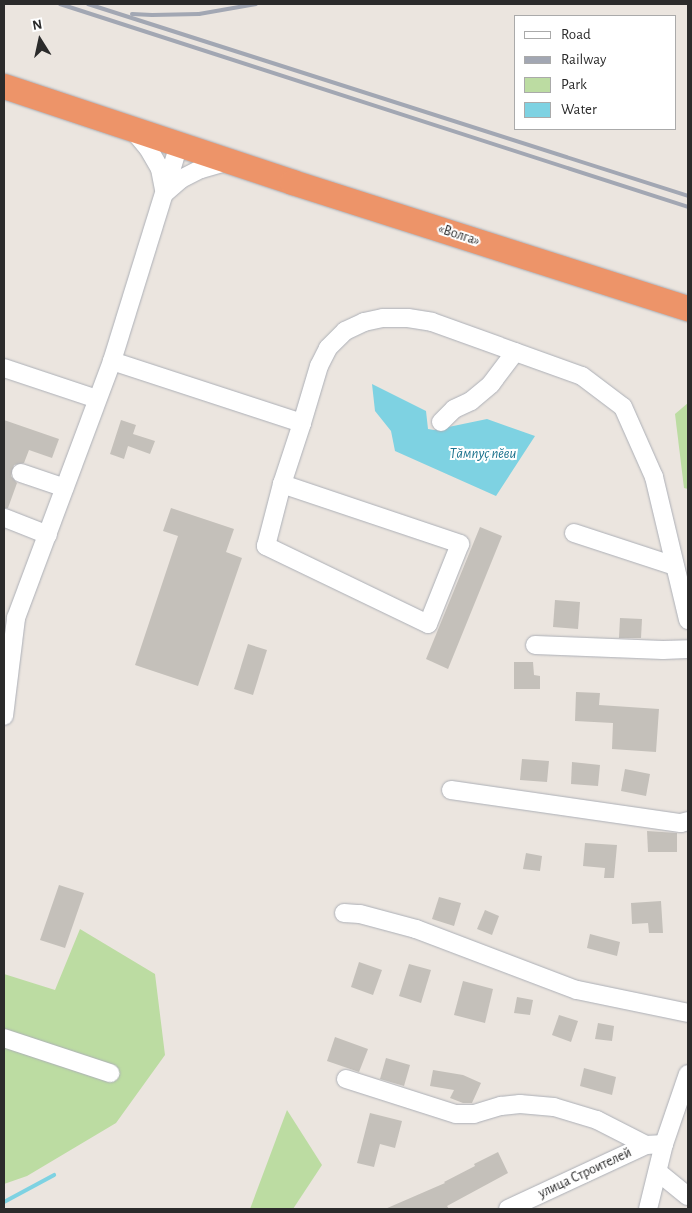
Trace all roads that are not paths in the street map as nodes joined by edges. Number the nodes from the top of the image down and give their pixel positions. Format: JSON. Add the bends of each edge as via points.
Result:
{"nodes":[{"id":1,"x":4,"y":86,"type":"edge"},
{"id":2,"x":132,"y":129,"type":"junction"},
{"id":3,"x":179,"y":144,"type":"junction"},
{"id":4,"x":230,"y":161,"type":"junction"},
{"id":5,"x":165,"y":193,"type":"junction"},
{"id":6,"x":688,"y":308,"type":"edge"},
{"id":7,"x":515,"y":352,"type":"junction"},
{"id":8,"x":112,"y":361,"type":"junction"},
{"id":9,"x":4,"y":368,"type":"edge"},
{"id":10,"x":97,"y":399,"type":"junction"},
{"id":11,"x":441,"y":422,"type":"dead end"},
{"id":12,"x":302,"y":423,"type":"junction"},
{"id":13,"x":20,"y":473,"type":"dead end"},
{"id":14,"x":282,"y":484,"type":"junction"},
{"id":15,"x":65,"y":488,"type":"junction"},
{"id":16,"x":5,"y":518,"type":"edge"},
{"id":17,"x":574,"y":533,"type":"dead end"},
{"id":18,"x":48,"y":535,"type":"junction"},
{"id":19,"x":675,"y":566,"type":"junction"},
{"id":20,"x":686,"y":603,"type":"edge"},
{"id":21,"x":10,"y":617,"type":"edge"},
{"id":22,"x":688,"y":620,"type":"edge"},
{"id":23,"x":535,"y":645,"type":"dead end"},
{"id":24,"x":688,"y":649,"type":"edge"},
{"id":25,"x":4,"y":716,"type":"edge"},
{"id":26,"x":451,"y":790,"type":"dead end"},
{"id":27,"x":688,"y":821,"type":"edge"},
{"id":28,"x":344,"y":913,"type":"dead end"},
{"id":29,"x":688,"y":1013,"type":"edge"},
{"id":30,"x":4,"y":1038,"type":"edge"},
{"id":31,"x":110,"y":1073,"type":"dead end"},
{"id":32,"x":688,"y":1074,"type":"edge"},
{"id":33,"x":346,"y":1079,"type":"dead end"},
{"id":34,"x":646,"y":1144,"type":"junction"},
{"id":35,"x":664,"y":1144,"type":"junction"},
{"id":36,"x":658,"y":1172,"type":"junction"},
{"id":37,"x":688,"y":1196,"type":"edge"},
{"id":38,"x":508,"y":1209,"type":"edge"},
{"id":39,"x":648,"y":1209,"type":"edge"}],
"edges":[{"from":1,"to":2,"type":"highway","name":"«Волга»"},
{"from":2,"to":3,"type":"highway","name":"«Волга»"},
{"from":2,"to":5,"type":"street","via":[[160,169]]},
{"from":3,"to":4,"type":"highway","name":"«Волга»"},
{"from":3,"to":5,"type":"street"},
{"from":4,"to":5,"type":"street","via":[[201,169],[181,179]]},
{"from":4,"to":6,"type":"highway","name":"«Волга»"},
{"from":5,"to":8,"type":"street"},
{"from":7,"to":11,"type":"street","via":[[491,384]]},
{"from":7,"to":12,"type":"street","via":[[432,322],[384,318],[364,322],[345,331],[328,348],[319,366]]},
{"from":7,"to":19,"type":"street","via":[[582,376],[623,407],[654,477]]},
{"from":8,"to":10,"type":"street"},
{"from":8,"to":12,"type":"street"},
{"from":9,"to":10,"type":"street"},
{"from":10,"to":15,"type":"street"},
{"from":12,"to":14,"type":"street"},
{"from":13,"to":15,"type":"street"},
{"from":14,"to":14,"type":"street","via":[[266,546],[428,624],[460,544]]},
{"from":15,"to":18,"type":"street"},
{"from":16,"to":18,"type":"street"},
{"from":17,"to":19,"type":"street"},
{"from":18,"to":21,"type":"street"},
{"from":19,"to":20,"type":"street"},
{"from":20,"to":22,"type":"street"},
{"from":21,"to":25,"type":"street"},
{"from":23,"to":24,"type":"street"},
{"from":26,"to":27,"type":"street","via":[[681,824]]},
{"from":28,"to":29,"type":"street","via":[[416,929],[577,990]]},
{"from":30,"to":31,"type":"street"},
{"from":32,"to":35,"type":"street"},
{"from":33,"to":34,"type":"street","via":[[456,1114],[474,1114],[520,1104],[554,1107],[597,1120]]},
{"from":34,"to":35,"type":"street","name":"улица Строителей"},
{"from":34,"to":38,"type":"street","name":"улица Строителей"},
{"from":35,"to":36,"type":"street"},
{"from":36,"to":37,"type":"street"},
{"from":36,"to":39,"type":"street"}]}
